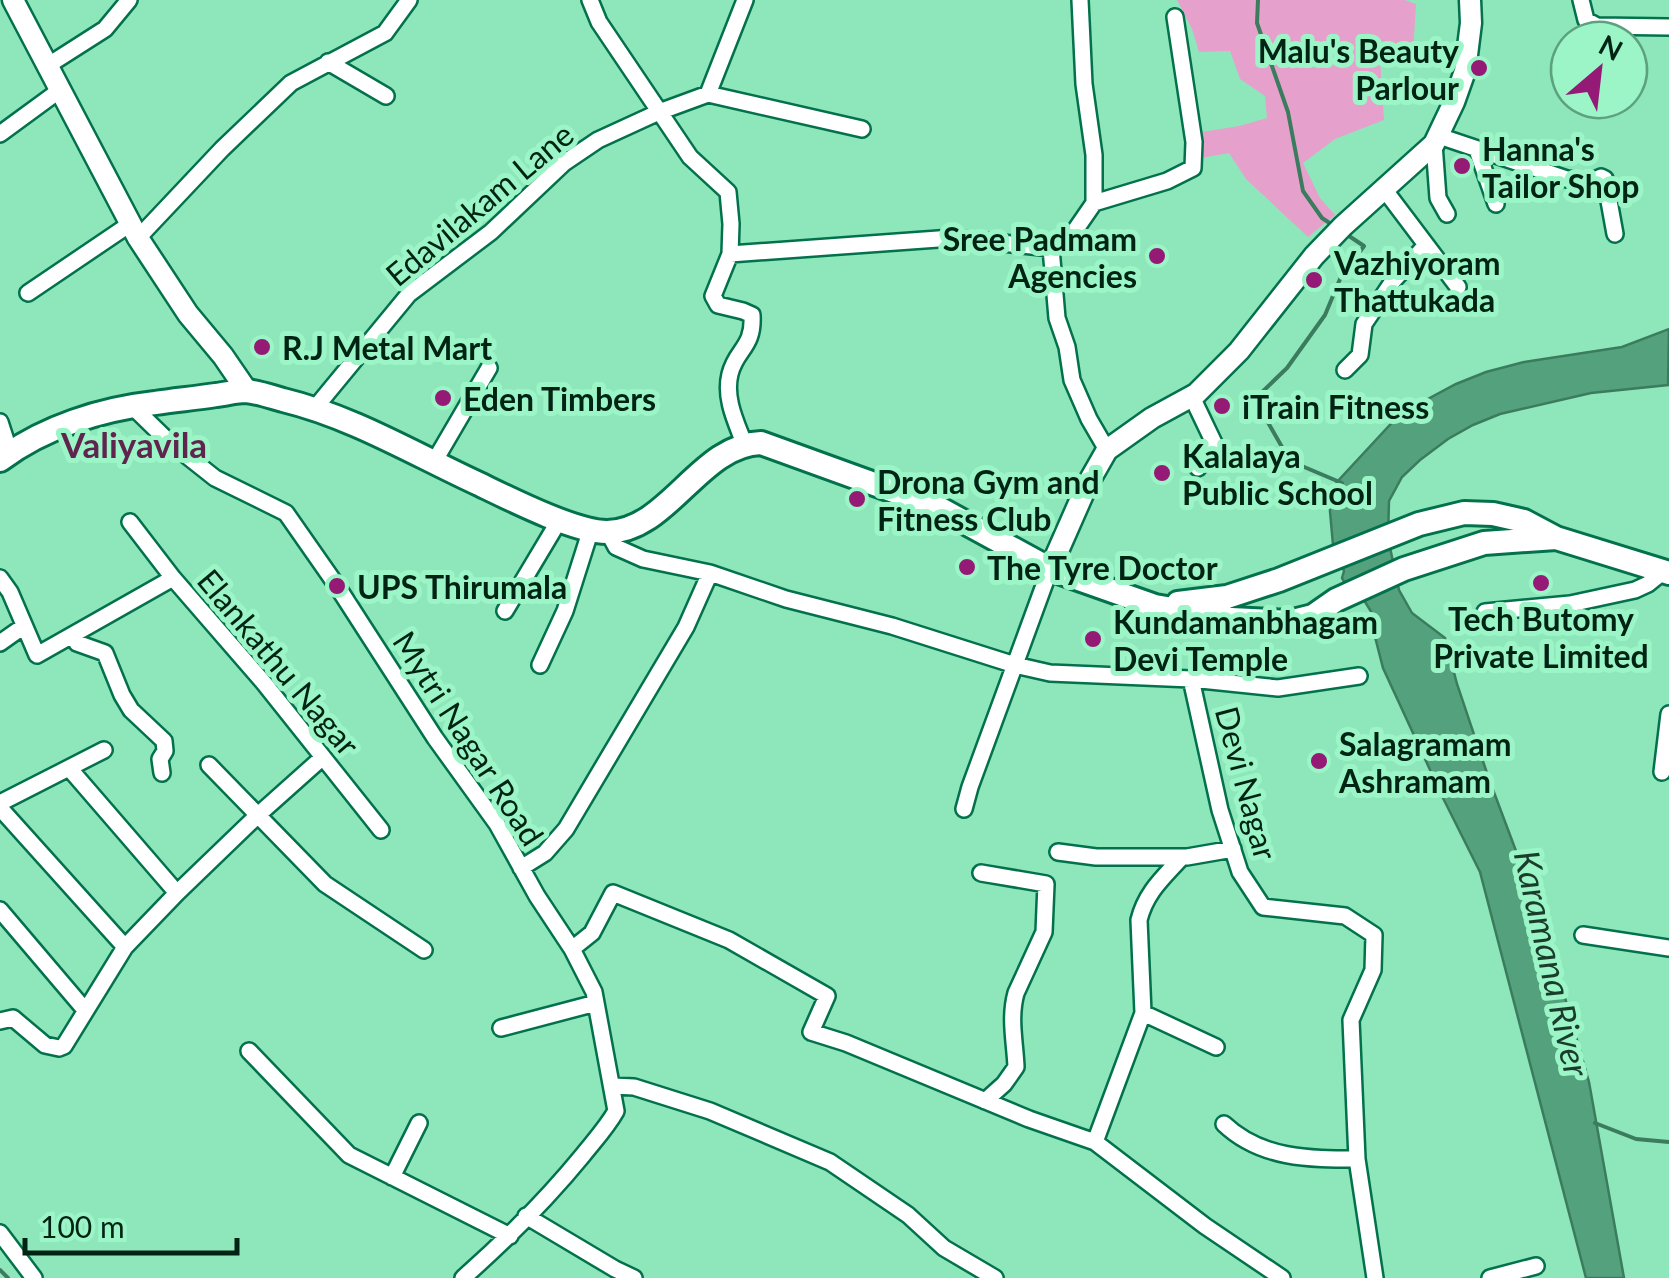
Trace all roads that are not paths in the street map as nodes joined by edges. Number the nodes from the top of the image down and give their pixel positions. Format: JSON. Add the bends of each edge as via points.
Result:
{"nodes":[{"id":1,"x":14,"y":0,"type":"edge"},
{"id":2,"x":129,"y":0,"type":"edge"},
{"id":3,"x":409,"y":0,"type":"edge"},
{"id":4,"x":590,"y":0,"type":"edge"},
{"id":5,"x":745,"y":0,"type":"edge"},
{"id":6,"x":1080,"y":0,"type":"edge"},
{"id":7,"x":1470,"y":0,"type":"edge"},
{"id":8,"x":1582,"y":0,"type":"edge"},
{"id":9,"x":1174,"y":17,"type":"dead end"},
{"id":10,"x":1669,"y":27,"type":"edge"},
{"id":11,"x":328,"y":62,"type":"junction"},
{"id":12,"x":47,"y":66,"type":"junction"},
{"id":13,"x":60,"y":90,"type":"junction"},
{"id":14,"x":708,"y":94,"type":"junction"},
{"id":15,"x":386,"y":96,"type":"dead end"},
{"id":16,"x":659,"y":112,"type":"junction"},
{"id":17,"x":862,"y":129,"type":"dead end"},
{"id":18,"x":0,"y":134,"type":"edge"},
{"id":19,"x":1436,"y":140,"type":"junction"},
{"id":20,"x":1476,"y":150,"type":"junction"},
{"id":21,"x":1384,"y":188,"type":"junction"},
{"id":22,"x":1094,"y":202,"type":"junction"},
{"id":23,"x":1496,"y":204,"type":"dead end"},
{"id":24,"x":1446,"y":214,"type":"dead end"},
{"id":25,"x":134,"y":231,"type":"junction"},
{"id":26,"x":1616,"y":234,"type":"dead end"},
{"id":27,"x":1426,"y":245,"type":"junction"},
{"id":28,"x":1050,"y":248,"type":"junction"},
{"id":29,"x":730,"y":254,"type":"junction"},
{"id":30,"x":1458,"y":287,"type":"dead end"},
{"id":31,"x":28,"y":294,"type":"dead end"},
{"id":32,"x":489,"y":368,"type":"dead end"},
{"id":33,"x":1345,"y":370,"type":"dead end"},
{"id":34,"x":247,"y":391,"type":"junction"},
{"id":35,"x":1192,"y":396,"type":"junction"},
{"id":36,"x":132,"y":406,"type":"junction"},
{"id":37,"x":315,"y":408,"type":"junction"},
{"id":38,"x":0,"y":422,"type":"edge"},
{"id":39,"x":744,"y":444,"type":"junction"},
{"id":40,"x":1106,"y":450,"type":"junction"},
{"id":41,"x":5,"y":456,"type":"edge"},
{"id":42,"x":434,"y":462,"type":"junction"},
{"id":43,"x":1198,"y":468,"type":"dead end"},
{"id":44,"x":560,"y":519,"type":"junction"},
{"id":45,"x":130,"y":522,"type":"dead end"},
{"id":46,"x":600,"y":531,"type":"junction"},
{"id":47,"x":1556,"y":538,"type":"junction"},
{"id":48,"x":1050,"y":569,"type":"junction"},
{"id":49,"x":1666,"y":572,"type":"edge"},
{"id":50,"x":710,"y":573,"type":"junction"},
{"id":51,"x":0,"y":578,"type":"edge"},
{"id":52,"x":174,"y":578,"type":"junction"},
{"id":53,"x":1154,"y":606,"type":"junction"},
{"id":54,"x":506,"y":611,"type":"dead end"},
{"id":55,"x":1484,"y":612,"type":"dead end"},
{"id":56,"x":24,"y":626,"type":"junction"},
{"id":57,"x":75,"y":635,"type":"junction"},
{"id":58,"x":0,"y":643,"type":"edge"},
{"id":59,"x":540,"y":665,"type":"dead end"},
{"id":60,"x":1015,"y":665,"type":"junction"},
{"id":61,"x":1359,"y":676,"type":"dead end"},
{"id":62,"x":1191,"y":679,"type":"junction"},
{"id":63,"x":1669,"y":714,"type":"edge"},
{"id":64,"x":104,"y":750,"type":"dead end"},
{"id":65,"x":323,"y":756,"type":"junction"},
{"id":66,"x":209,"y":765,"type":"dead end"},
{"id":67,"x":70,"y":768,"type":"junction"},
{"id":68,"x":1662,"y":772,"type":"dead end"},
{"id":69,"x":162,"y":773,"type":"dead end"},
{"id":70,"x":0,"y":806,"type":"edge"},
{"id":71,"x":964,"y":808,"type":"dead end"},
{"id":72,"x":258,"y":815,"type":"junction"},
{"id":73,"x":381,"y":830,"type":"dead end"},
{"id":74,"x":1232,"y":849,"type":"junction"},
{"id":75,"x":1058,"y":852,"type":"dead end"},
{"id":76,"x":1182,"y":857,"type":"junction"},
{"id":77,"x":521,"y":868,"type":"junction"},
{"id":78,"x":980,"y":874,"type":"dead end"},
{"id":79,"x":177,"y":893,"type":"junction"},
{"id":80,"x":0,"y":910,"type":"edge"},
{"id":81,"x":1583,"y":935,"type":"dead end"},
{"id":82,"x":125,"y":947,"type":"junction"},
{"id":83,"x":572,"y":948,"type":"junction"},
{"id":84,"x":1669,"y":948,"type":"edge"},
{"id":85,"x":424,"y":950,"type":"dead end"},
{"id":86,"x":596,"y":1003,"type":"junction"},
{"id":87,"x":84,"y":1010,"type":"junction"},
{"id":88,"x":1143,"y":1013,"type":"junction"},
{"id":89,"x":0,"y":1021,"type":"edge"},
{"id":90,"x":501,"y":1028,"type":"dead end"},
{"id":91,"x":1216,"y":1046,"type":"dead end"},
{"id":92,"x":249,"y":1051,"type":"dead end"},
{"id":93,"x":613,"y":1086,"type":"junction"},
{"id":94,"x":985,"y":1101,"type":"junction"},
{"id":95,"x":419,"y":1124,"type":"dead end"},
{"id":96,"x":1224,"y":1124,"type":"dead end"},
{"id":97,"x":1095,"y":1142,"type":"junction"},
{"id":98,"x":1357,"y":1158,"type":"junction"},
{"id":99,"x":392,"y":1177,"type":"junction"},
{"id":100,"x":526,"y":1216,"type":"junction"},
{"id":101,"x":0,"y":1232,"type":"edge"},
{"id":102,"x":510,"y":1236,"type":"junction"},
{"id":103,"x":1254,"y":1260,"type":"junction"},
{"id":104,"x":1536,"y":1266,"type":"dead end"},
{"id":105,"x":34,"y":1278,"type":"edge"},
{"id":106,"x":463,"y":1278,"type":"edge"},
{"id":107,"x":634,"y":1278,"type":"edge"},
{"id":108,"x":996,"y":1278,"type":"edge"},
{"id":109,"x":1248,"y":1278,"type":"edge"},
{"id":110,"x":1282,"y":1278,"type":"edge"},
{"id":111,"x":1375,"y":1278,"type":"edge"},
{"id":112,"x":1490,"y":1278,"type":"edge"}],
"edges":[{"from":1,"to":12,"type":"street"},
{"from":2,"to":12,"type":"street","via":[[104,29]]},
{"from":3,"to":11,"type":"street","via":[[385,32]]},
{"from":4,"to":16,"type":"street"},
{"from":5,"to":14,"type":"street"},
{"from":6,"to":22,"type":"street"},
{"from":7,"to":19,"type":"street","via":[[1465,71]]},
{"from":8,"to":10,"type":"street","via":[[1586,20],[1597,26]]},
{"from":9,"to":22,"type":"street","via":[[1193,168]]},
{"from":11,"to":15,"type":"street"},
{"from":11,"to":25,"type":"street","via":[[291,83]]},
{"from":12,"to":13,"type":"street"},
{"from":13,"to":18,"type":"street"},
{"from":13,"to":25,"type":"street"},
{"from":14,"to":16,"type":"street","name":"Edavilakam Lane"},
{"from":14,"to":17,"type":"street"},
{"from":16,"to":29,"type":"street","via":[[690,156],[728,192]]},
{"from":16,"to":37,"type":"street","name":"Edavilakam Lane","via":[[564,162],[491,232],[409,294]]},
{"from":19,"to":20,"type":"street"},
{"from":19,"to":21,"type":"street"},
{"from":19,"to":24,"type":"street","via":[[1438,198]]},
{"from":20,"to":23,"type":"street"},
{"from":20,"to":26,"type":"street","via":[[1567,179],[1606,179]]},
{"from":21,"to":27,"type":"street"},
{"from":21,"to":35,"type":"street"},
{"from":22,"to":28,"type":"street","via":[[1074,232]]},
{"from":25,"to":31,"type":"street"},
{"from":25,"to":34,"type":"street"},
{"from":27,"to":30,"type":"street"},
{"from":27,"to":33,"type":"street","via":[[1364,324],[1360,355]]},
{"from":28,"to":29,"type":"street","via":[[952,238]]},
{"from":28,"to":40,"type":"street","via":[[1072,380]]},
{"from":29,"to":39,"type":"street","via":[[713,296],[718,305],[752,316],[751,336],[730,373],[731,410]]},
{"from":32,"to":42,"type":"street"},
{"from":34,"to":36,"type":"main road"},
{"from":34,"to":37,"type":"main road"},
{"from":35,"to":40,"type":"street"},
{"from":35,"to":43,"type":"street","via":[[1214,443]]},
{"from":36,"to":41,"type":"main road","via":[[69,422]]},
{"from":36,"to":77,"type":"street","name":"Mytri Nagar Road","via":[[216,478],[286,513]]},
{"from":37,"to":42,"type":"main road"},
{"from":38,"to":41,"type":"street"},
{"from":39,"to":46,"type":"main road","via":[[722,454],[648,517]]},
{"from":39,"to":48,"type":"main road","via":[[761,443],[935,506]]},
{"from":40,"to":48,"type":"street"},
{"from":42,"to":44,"type":"main road"},
{"from":44,"to":46,"type":"main road"},
{"from":44,"to":54,"type":"street"},
{"from":45,"to":52,"type":"street"},
{"from":46,"to":50,"type":"street","name":"Devi Nagar","via":[[616,548],[642,559]]},
{"from":46,"to":59,"type":"street"},
{"from":47,"to":49,"type":"main road"},
{"from":47,"to":53,"type":"main road","via":[[1484,543],[1404,569],[1289,622]]},
{"from":47,"to":53,"type":"main road","via":[[1524,521],[1464,513],[1227,597]]},
{"from":48,"to":53,"type":"main road"},
{"from":48,"to":60,"type":"street"},
{"from":49,"to":55,"type":"street","via":[[1635,590]]},
{"from":50,"to":60,"type":"street","name":"Devi Nagar"},
{"from":50,"to":77,"type":"street","via":[[686,628],[566,828]]},
{"from":51,"to":56,"type":"street","name":"Elankathu Nagar"},
{"from":52,"to":57,"type":"street","name":"Elankathu Nagar"},
{"from":52,"to":65,"type":"street","name":"Elankathu Nagar"},
{"from":56,"to":57,"type":"street","name":"Elankathu Nagar","via":[[37,656]]},
{"from":56,"to":58,"type":"street"},
{"from":57,"to":69,"type":"street","via":[[77,644],[105,653],[131,710],[164,741]]},
{"from":60,"to":62,"type":"street","name":"Devi Nagar"},
{"from":60,"to":71,"type":"street"},
{"from":61,"to":62,"type":"street","via":[[1278,688]]},
{"from":62,"to":74,"type":"street","name":"Devi Nagar"},
{"from":63,"to":68,"type":"street"},
{"from":64,"to":67,"type":"street"},
{"from":65,"to":72,"type":"street"},
{"from":65,"to":73,"type":"street","name":"Elankathu Nagar"},
{"from":66,"to":72,"type":"street"},
{"from":67,"to":70,"type":"street"},
{"from":67,"to":79,"type":"street"},
{"from":70,"to":82,"type":"street"},
{"from":72,"to":79,"type":"street"},
{"from":72,"to":85,"type":"street","via":[[324,884]]},
{"from":74,"to":76,"type":"street"},
{"from":74,"to":98,"type":"street","name":"Devi Nagar","via":[[1262,907],[1345,916],[1374,935],[1373,970],[1351,1020]]},
{"from":75,"to":76,"type":"street"},
{"from":76,"to":88,"type":"street","via":[[1142,906]]},
{"from":77,"to":83,"type":"street","name":"Mytri Nagar Road"},
{"from":78,"to":94,"type":"street","via":[[1046,884],[1044,932],[1013,1003],[1016,1067]]},
{"from":79,"to":82,"type":"street"},
{"from":80,"to":87,"type":"street"},
{"from":81,"to":84,"type":"street"},
{"from":82,"to":87,"type":"street"},
{"from":83,"to":86,"type":"street","name":"Mytri Nagar Road"},
{"from":83,"to":94,"type":"street","via":[[592,934],[613,893],[729,940],[827,996],[811,1032]]},
{"from":86,"to":90,"type":"street"},
{"from":86,"to":93,"type":"street","name":"Mytri Nagar Road"},
{"from":87,"to":89,"type":"street","via":[[60,1048],[44,1045],[13,1018]]},
{"from":88,"to":91,"type":"street"},
{"from":88,"to":97,"type":"street"},
{"from":92,"to":99,"type":"street","via":[[349,1155]]},
{"from":93,"to":100,"type":"street","name":"Mytri Nagar Road","via":[[610,1122]]},
{"from":93,"to":108,"type":"street","via":[[710,1112],[830,1162],[944,1248]]},
{"from":94,"to":97,"type":"street"},
{"from":95,"to":99,"type":"street"},
{"from":96,"to":98,"type":"street","via":[[1284,1156]]},
{"from":97,"to":103,"type":"street"},
{"from":98,"to":111,"type":"street","name":"Devi Nagar"},
{"from":99,"to":102,"type":"street"},
{"from":100,"to":102,"type":"street","name":"Mytri Nagar Road"},
{"from":100,"to":107,"type":"street"},
{"from":101,"to":105,"type":"street"},
{"from":102,"to":106,"type":"street","name":"Mytri Nagar Road"},
{"from":103,"to":109,"type":"street"},
{"from":103,"to":110,"type":"street"},
{"from":104,"to":112,"type":"street"}]}
